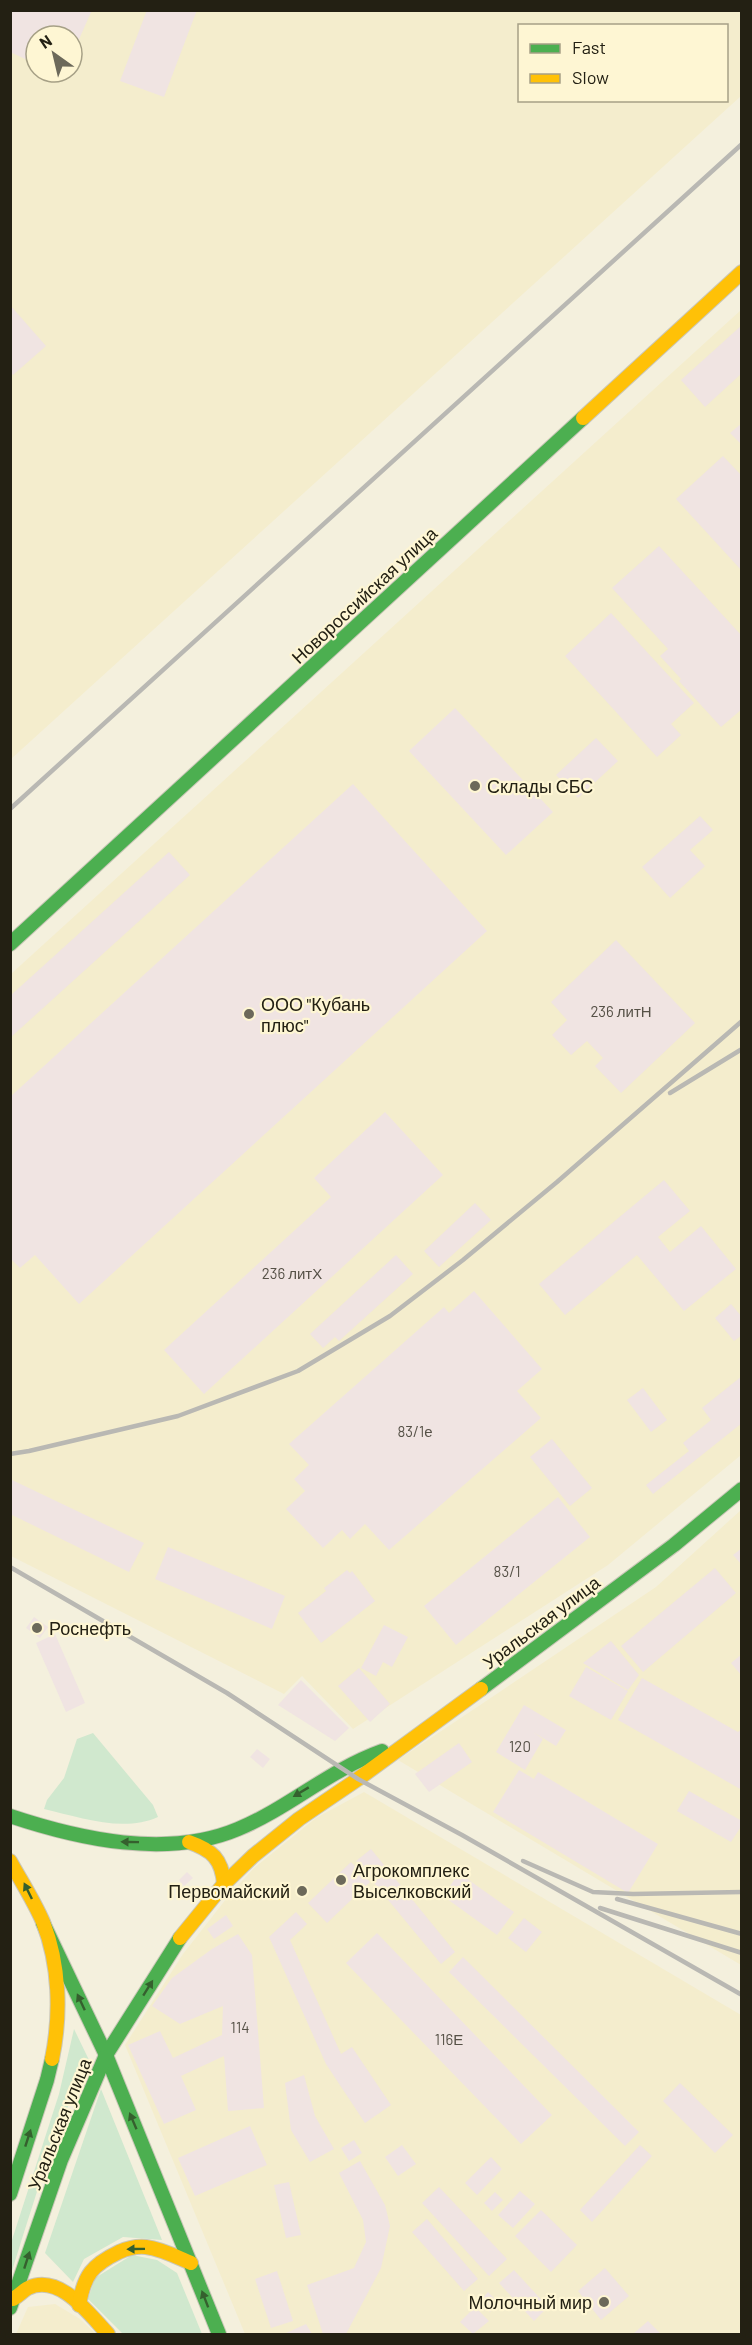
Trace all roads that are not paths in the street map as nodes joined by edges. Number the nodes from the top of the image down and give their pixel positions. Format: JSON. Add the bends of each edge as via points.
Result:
{"nodes":[{"id":1,"x":741,"y":272,"type":"edge"},
{"id":2,"x":10,"y":944,"type":"edge"},
{"id":3,"x":741,"y":1484,"type":"edge"},
{"id":4,"x":741,"y":1489,"type":"edge"},
{"id":5,"x":514,"y":1661,"type":"junction"},
{"id":6,"x":10,"y":1816,"type":"edge"},
{"id":7,"x":189,"y":1842,"type":"junction"},
{"id":8,"x":10,"y":1861,"type":"edge"},
{"id":9,"x":224,"y":1884,"type":"junction"},
{"id":10,"x":43,"y":1923,"type":"junction"},
{"id":11,"x":106,"y":2055,"type":"junction"},
{"id":12,"x":10,"y":2194,"type":"edge"},
{"id":13,"x":191,"y":2263,"type":"junction"},
{"id":14,"x":12,"y":2304,"type":"edge"},
{"id":15,"x":79,"y":2305,"type":"junction"},
{"id":16,"x":108,"y":2334,"type":"edge"},
{"id":17,"x":219,"y":2334,"type":"edge"}],
"edges":[{"from":1,"to":2,"type":"main road","name":"Новороссийская улица"},
{"from":3,"to":5,"type":"main road","name":"Уральская улица"},
{"from":4,"to":5,"type":"main road","name":"Уральская улица","via":[[674,1545]]},
{"from":5,"to":7,"type":"main road","name":"Уральская улица","one_way":true,"via":[[397,1744],[341,1768],[236,1830]]},
{"from":5,"to":9,"type":"main road","name":"Уральская улица","via":[[299,1819]]},
{"from":7,"to":6,"type":"main road","one_way":true,"via":[[116,1842],[42,1828]]},
{"from":7,"to":9,"type":"main road","via":[[212,1850],[224,1867]]},
{"from":10,"to":8,"type":"main road","name":"Уральская улица","one_way":true},
{"from":11,"to":9,"type":"main road","name":"Уральская улица","one_way":true,"via":[[178,1940]]},
{"from":11,"to":10,"type":"main road","one_way":true},
{"from":12,"to":10,"type":"main road","name":"Уральская улица","one_way":true,"via":[[47,2080],[58,2029],[56,1974]]},
{"from":13,"to":11,"type":"main road","one_way":true},
{"from":14,"to":11,"type":"main road","name":"Уральская улица","one_way":true,"via":[[61,2160]]},
{"from":13,"to":15,"type":"main road","one_way":true,"via":[[160,2250],[132,2247],[110,2255],[91,2269]]},
{"from":17,"to":13,"type":"main road","one_way":true},
{"from":14,"to":15,"type":"main road","via":[[30,2287],[48,2285],[64,2290]]},
{"from":15,"to":16,"type":"main road"}]}
